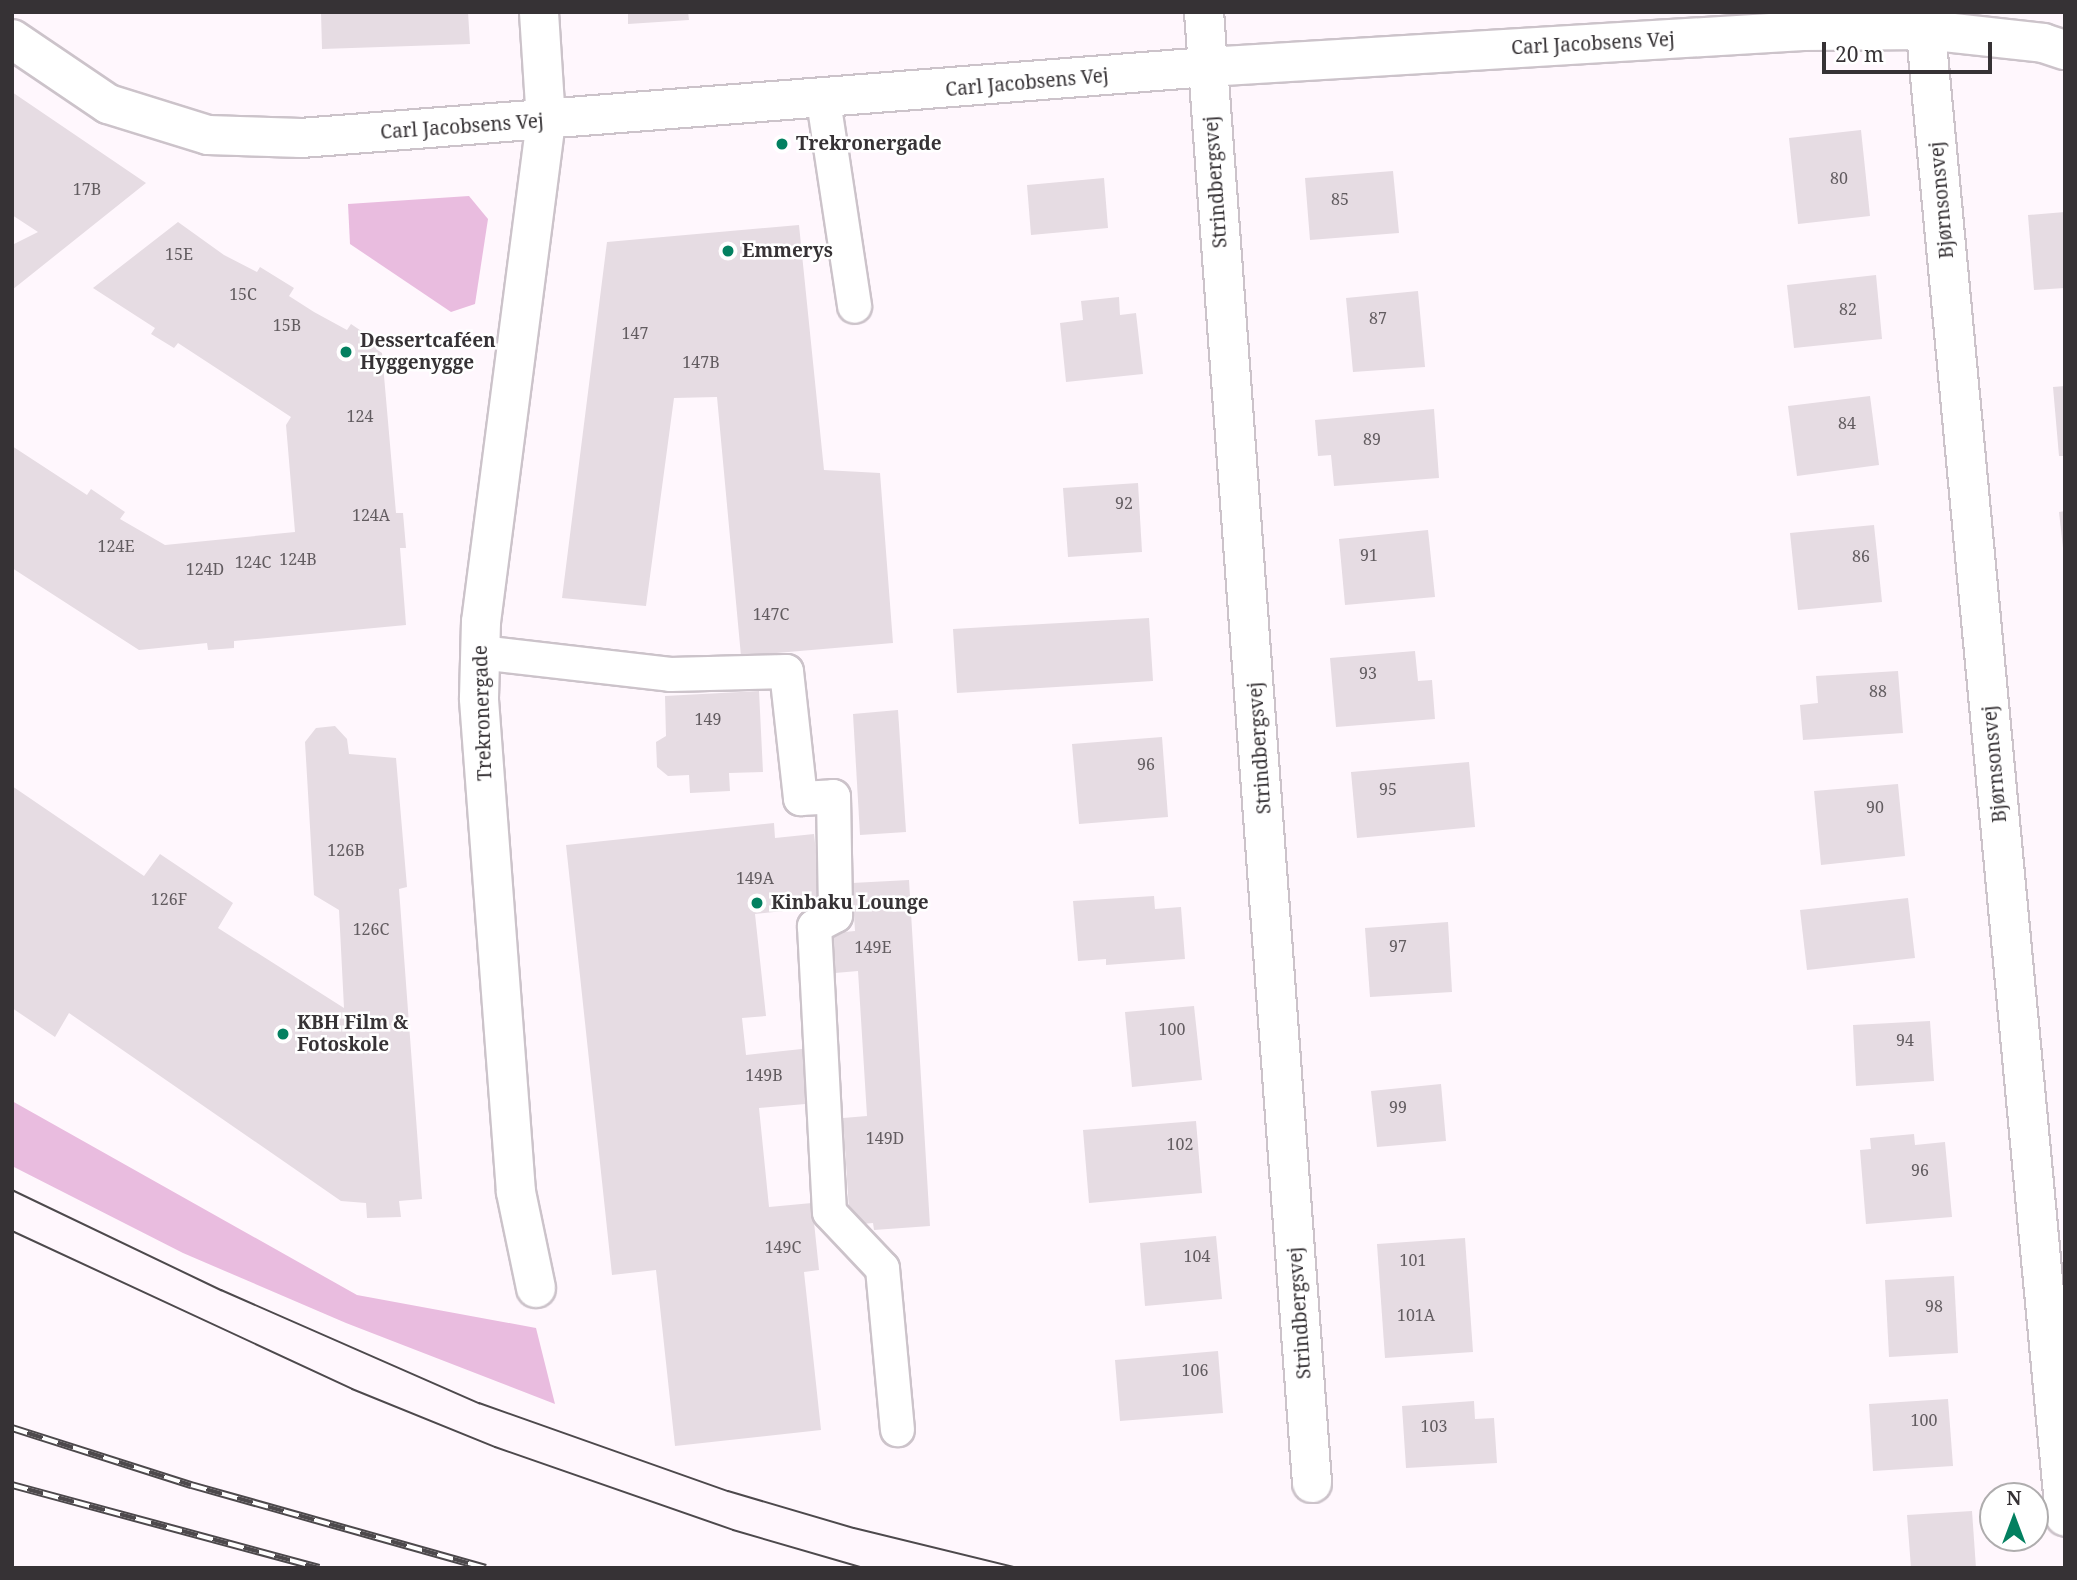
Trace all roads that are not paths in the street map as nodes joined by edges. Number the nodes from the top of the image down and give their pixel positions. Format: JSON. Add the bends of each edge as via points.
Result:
{"nodes":[{"id":1,"x":539,"y":12,"type":"edge"},
{"id":2,"x":1204,"y":12,"type":"edge"},
{"id":3,"x":1925,"y":21,"type":"edge"},
{"id":4,"x":12,"y":39,"type":"edge"},
{"id":5,"x":2065,"y":50,"type":"edge"},
{"id":6,"x":1208,"y":67,"type":"junction"},
{"id":7,"x":823,"y":100,"type":"junction"},
{"id":8,"x":546,"y":121,"type":"junction"},
{"id":9,"x":853,"y":306,"type":"dead end"},
{"id":10,"x":480,"y":652,"type":"junction"},
{"id":11,"x":536,"y":1288,"type":"dead end"},
{"id":12,"x":897,"y":1429,"type":"dead end"},
{"id":13,"x":1312,"y":1483,"type":"dead end"},
{"id":14,"x":2065,"y":1516,"type":"edge"}],
"edges":[{"from":1,"to":8,"type":"street","name":"Trekronergade"},
{"from":2,"to":6,"type":"street","name":"Strindbergsvej"},
{"from":3,"to":5,"type":"street","name":"Carl Jacobsens Vej"},
{"from":3,"to":6,"type":"street","name":"Carl Jacobsens Vej"},
{"from":3,"to":14,"type":"street","name":"Bjørnsonsvej"},
{"from":4,"to":8,"type":"street","name":"Carl Jacobsens Vej","via":[[108,104],[208,135],[301,138]]},
{"from":6,"to":7,"type":"street","name":"Carl Jacobsens Vej"},
{"from":6,"to":13,"type":"street","name":"Strindbergsvej"},
{"from":7,"to":8,"type":"street","name":"Carl Jacobsens Vej"},
{"from":7,"to":9,"type":"lane"},
{"from":8,"to":10,"type":"street","name":"Trekronergade"},
{"from":10,"to":11,"type":"street","name":"Trekronergade","via":[[479,698],[516,1192]]},
{"from":10,"to":12,"type":"lane","via":[[670,674],[786,671],[800,798],[833,796],[835,915],[814,926],[829,1212],[882,1268]]}]}
